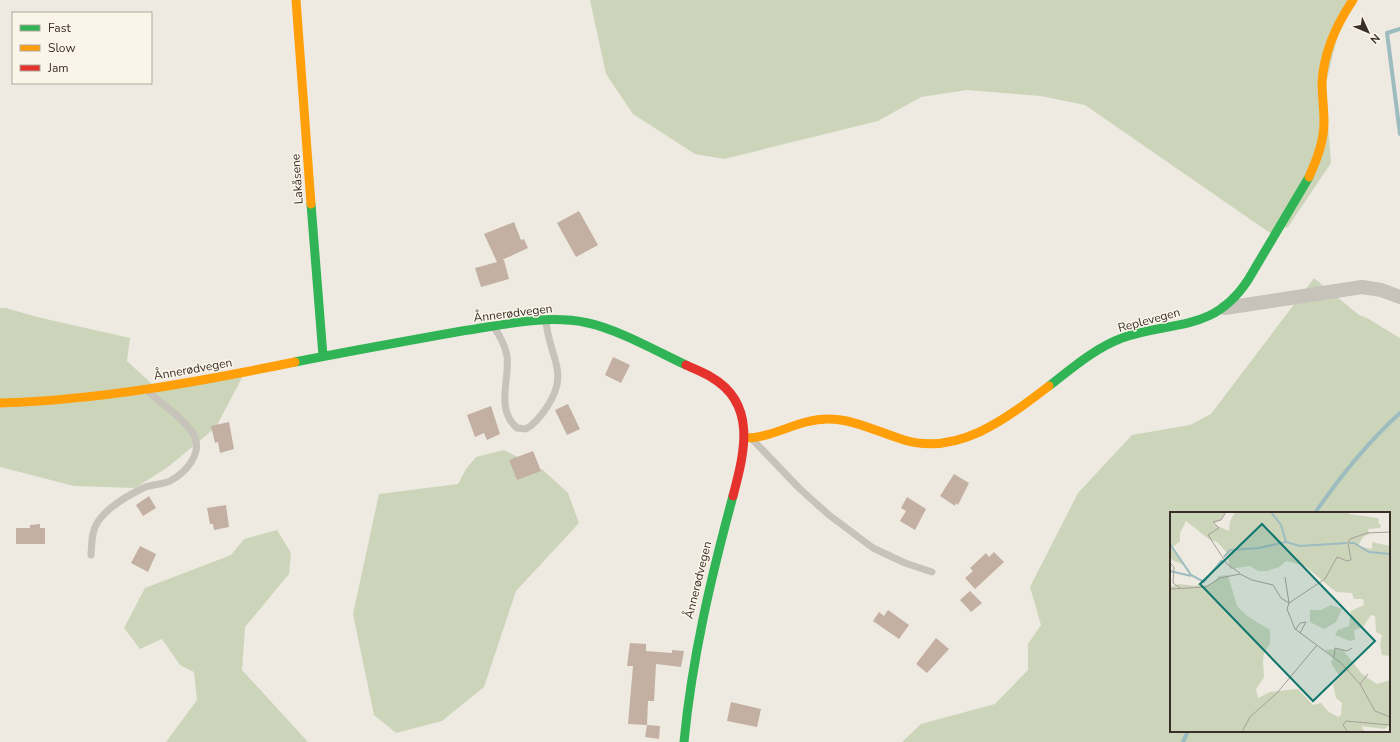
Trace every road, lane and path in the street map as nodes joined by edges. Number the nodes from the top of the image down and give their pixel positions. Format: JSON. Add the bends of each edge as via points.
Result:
{"nodes":[{"id":1,"x":296,"y":0,"type":"edge"},
{"id":2,"x":1353,"y":0,"type":"edge"},
{"id":3,"x":1400,"y":297,"type":"edge"},
{"id":4,"x":1225,"y":308,"type":"junction"},
{"id":5,"x":546,"y":319,"type":"junction"},
{"id":6,"x":494,"y":327,"type":"junction"},
{"id":7,"x":323,"y":356,"type":"junction"},
{"id":8,"x":145,"y":389,"type":"junction"},
{"id":9,"x":0,"y":403,"type":"edge"},
{"id":10,"x":749,"y":438,"type":"junction"},
{"id":11,"x":91,"y":556,"type":"dead end"},
{"id":12,"x":932,"y":572,"type":"dead end"},
{"id":13,"x":684,"y":742,"type":"edge"}],
"edges":[{"from":1,"to":7,"type":"street","name":"Lakåsene"},
{"from":2,"to":4,"type":"street","name":"Replevegen","via":[[1334,32],[1324,63],[1324,126],[1316,161],[1297,198],[1236,297]]},
{"from":3,"to":4,"type":"street","via":[[1362,287]]},
{"from":4,"to":10,"type":"street","name":"Replevegen","via":[[1203,319],[1134,335],[1110,344],[994,424],[954,441],[918,443],[830,419],[805,422]]},
{"from":5,"to":6,"type":"street","name":"Ånnerødvegen"},
{"from":5,"to":6,"type":"lane","via":[[547,336],[558,369],[558,382],[541,416],[536,423],[526,429],[517,428],[508,417],[504,394],[507,356]]},
{"from":5,"to":10,"type":"street","name":"Ånnerødvegen","via":[[589,323],[712,377],[731,394]]},
{"from":6,"to":7,"type":"street","name":"Ånnerødvegen"},
{"from":7,"to":8,"type":"street","name":"Ånnerødvegen","via":[[189,383]]},
{"from":8,"to":9,"type":"street","name":"Ånnerødvegen","via":[[72,400]]},
{"from":8,"to":11,"type":"lane","via":[[192,431],[196,441],[196,453],[191,463],[177,476],[161,484],[145,487],[109,510],[97,522],[92,534]]},
{"from":10,"to":12,"type":"lane","via":[[829,515],[873,548]]},
{"from":10,"to":13,"type":"street","name":"Ånnerødvegen","via":[[704,600]]}]}
